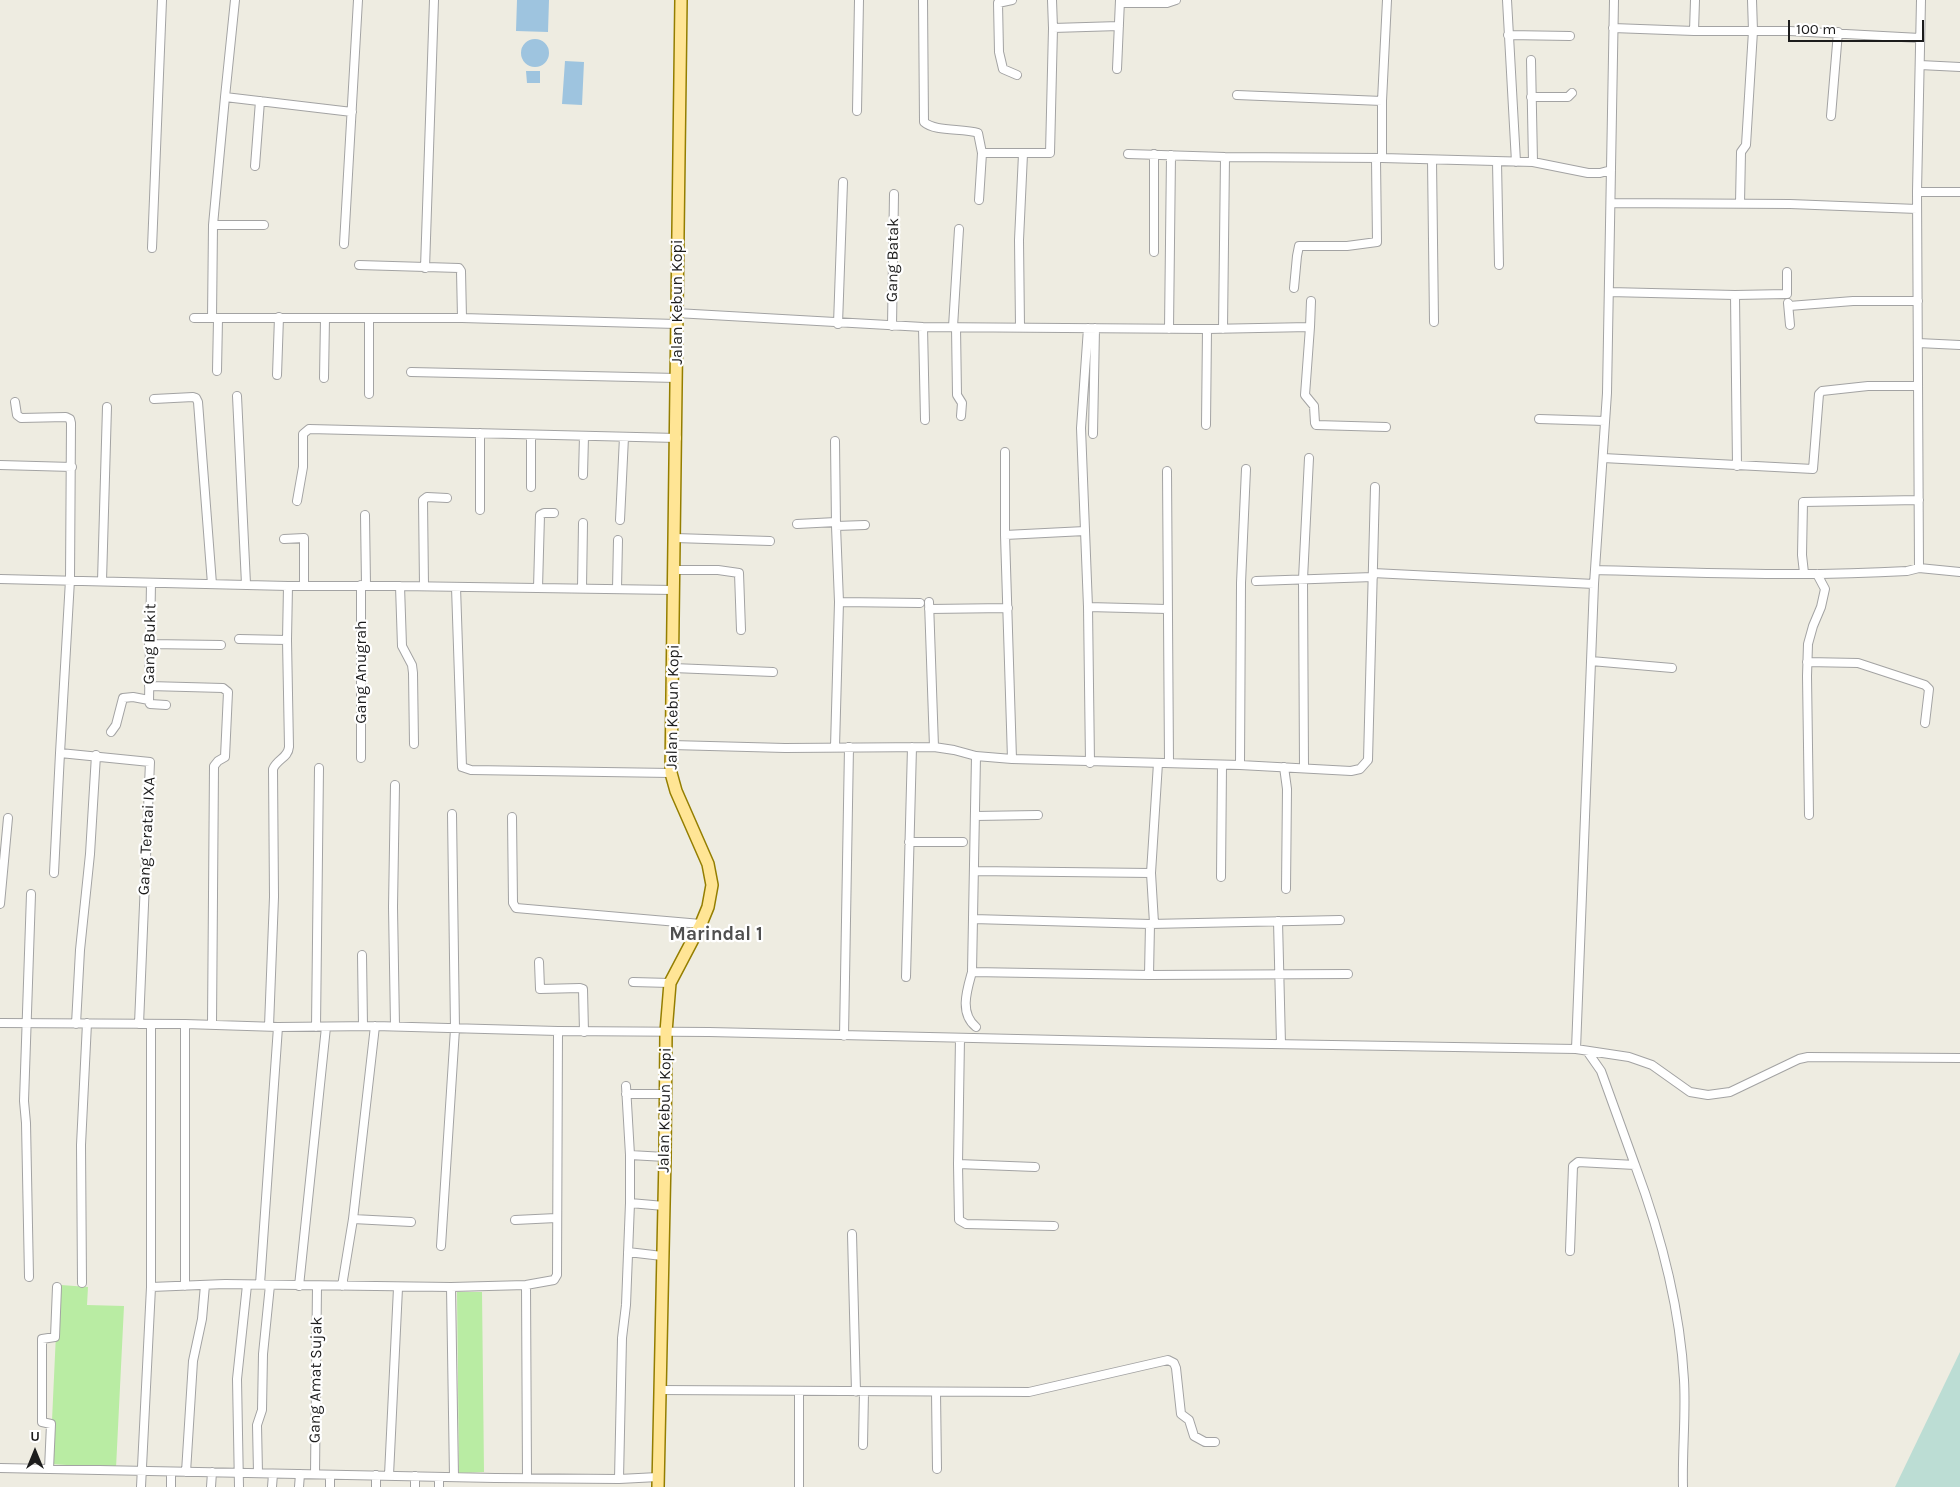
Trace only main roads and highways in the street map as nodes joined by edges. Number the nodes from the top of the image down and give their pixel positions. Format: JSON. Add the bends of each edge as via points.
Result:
{"nodes":[{"id":1,"x":681,"y":0,"type":"edge"},
{"id":2,"x":658,"y":1482,"type":"edge"}],
"edges":[{"from":1,"to":2,"type":"main road","name":"Jalan Kebun Kopi","via":[[671,772],[708,864],[712,885],[701,924],[670,983],[666,1032]]}]}
